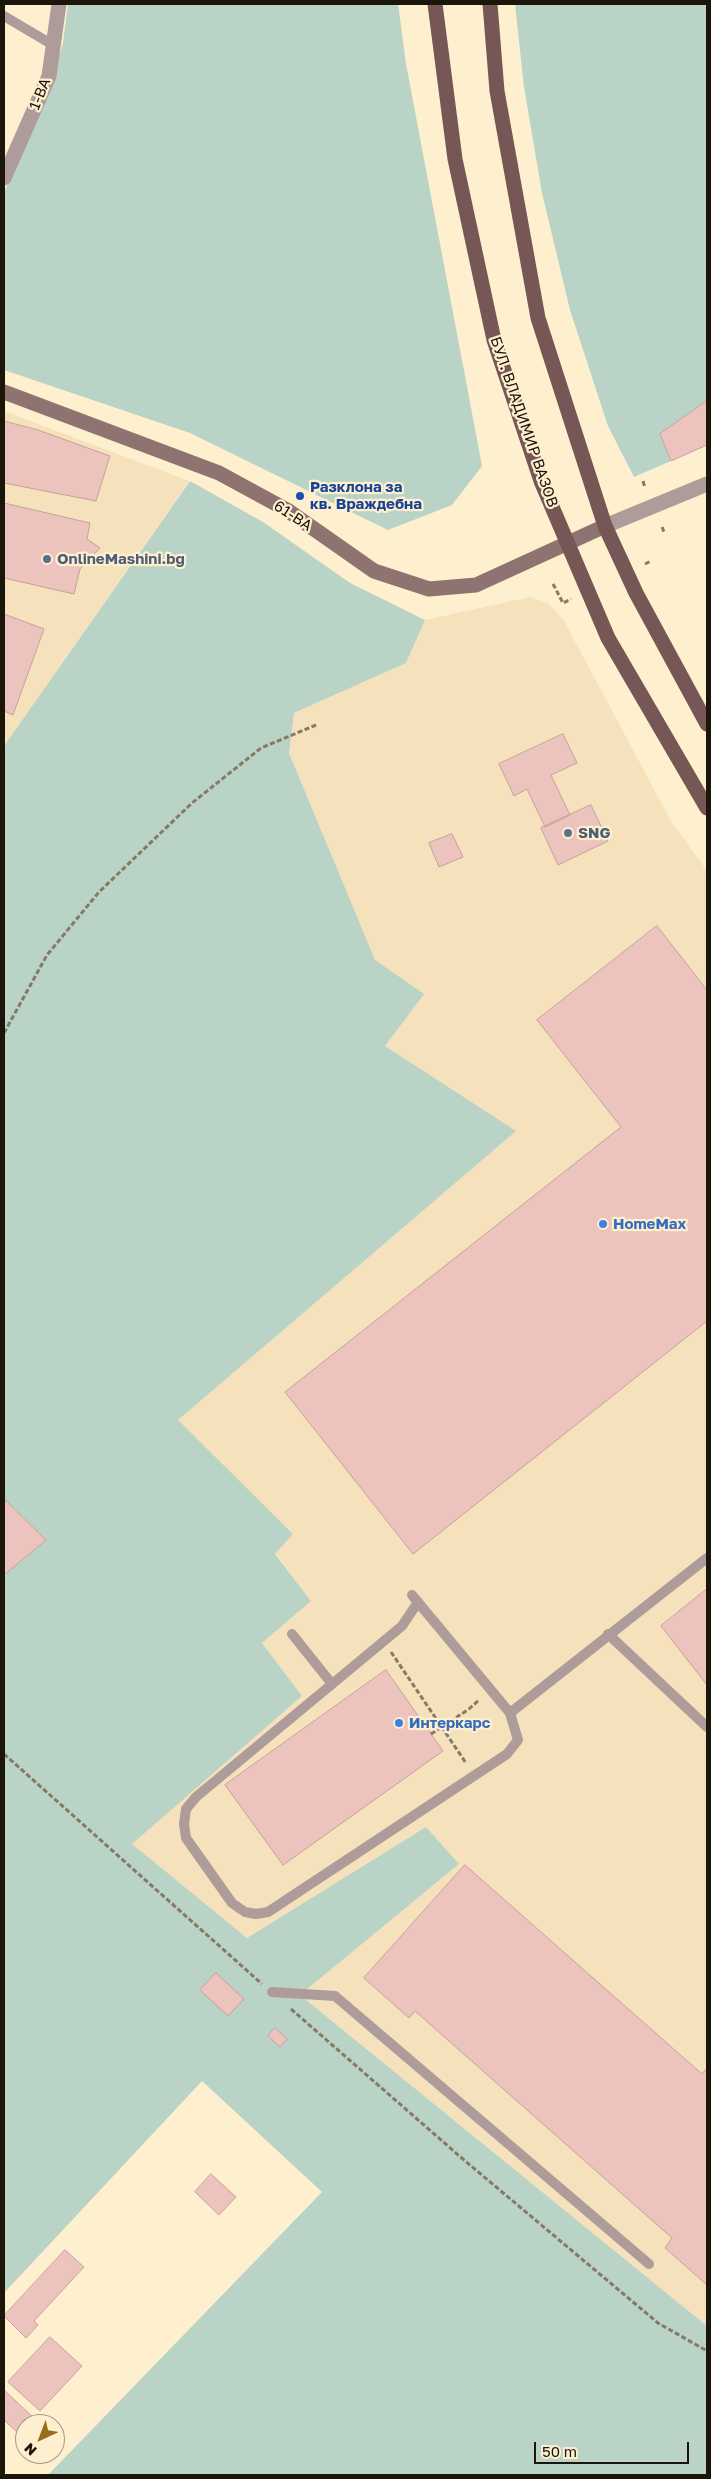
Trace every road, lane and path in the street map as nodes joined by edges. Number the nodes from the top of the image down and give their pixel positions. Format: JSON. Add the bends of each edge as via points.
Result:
{"nodes":[{"id":1,"x":59,"y":4,"type":"edge"},
{"id":2,"x":435,"y":4,"type":"edge"},
{"id":3,"x":439,"y":4,"type":"edge"},
{"id":4,"x":490,"y":4,"type":"edge"},
{"id":5,"x":4,"y":16,"type":"edge"},
{"id":6,"x":440,"y":34,"type":"junction"},
{"id":7,"x":53,"y":45,"type":"junction"},
{"id":8,"x":4,"y":178,"type":"edge"},
{"id":9,"x":4,"y":392,"type":"edge"},
{"id":10,"x":643,"y":481,"type":"dead end"},
{"id":11,"x":707,"y":484,"type":"edge"},
{"id":12,"x":646,"y":488,"type":"dead end"},
{"id":13,"x":605,"y":526,"type":"junction"},
{"id":14,"x":662,"y":527,"type":"dead end"},
{"id":15,"x":664,"y":532,"type":"dead end"},
{"id":16,"x":568,"y":542,"type":"junction"},
{"id":17,"x":651,"y":561,"type":"dead end"},
{"id":18,"x":645,"y":564,"type":"dead end"},
{"id":19,"x":553,"y":584,"type":"dead end"},
{"id":20,"x":571,"y":599,"type":"dead end"},
{"id":21,"x":707,"y":724,"type":"edge"},
{"id":22,"x":316,"y":725,"type":"dead end"},
{"id":23,"x":707,"y":808,"type":"edge"},
{"id":24,"x":4,"y":1033,"type":"edge"},
{"id":25,"x":707,"y":1558,"type":"edge"},
{"id":26,"x":292,"y":1634,"type":"dead end"},
{"id":27,"x":608,"y":1634,"type":"junction"},
{"id":28,"x":384,"y":1641,"type":"junction"},
{"id":29,"x":332,"y":1684,"type":"junction"},
{"id":30,"x":469,"y":1709,"type":"dead end"},
{"id":31,"x":510,"y":1713,"type":"junction"},
{"id":32,"x":442,"y":1727,"type":"junction"},
{"id":33,"x":707,"y":1728,"type":"edge"},
{"id":34,"x":431,"y":1734,"type":"dead end"},
{"id":35,"x":4,"y":1754,"type":"edge"},
{"id":36,"x":474,"y":1776,"type":"junction"},
{"id":37,"x":272,"y":1992,"type":"junction"},
{"id":38,"x":649,"y":2264,"type":"dead end"},
{"id":39,"x":707,"y":2351,"type":"edge"}],
"edges":[{"from":1,"to":7,"type":"street","name":"1-ВА"},
{"from":2,"to":6,"type":"main road"},
{"from":3,"to":6,"type":"main road"},
{"from":4,"to":13,"type":"main road","via":[[497,91],[538,318]]},
{"from":5,"to":7,"type":"lane"},
{"from":6,"to":16,"type":"main road","name":"БУЛ. ВЛАДИМИР ВАЗОВ","via":[[455,159],[494,340],[541,481]]},
{"from":7,"to":8,"type":"street","name":"1-ВА","via":[[49,76]]},
{"from":9,"to":16,"type":"street","name":"61-ВА","via":[[219,473],[286,510],[374,571],[428,589],[476,585]]},
{"from":10,"to":12,"type":"path"},
{"from":11,"to":13,"type":"street"},
{"from":13,"to":16,"type":"street","name":"61-ВА"},
{"from":13,"to":21,"type":"main road","via":[[636,593]]},
{"from":14,"to":15,"type":"path"},
{"from":16,"to":23,"type":"main road","name":"БУЛ. ВЛАДИМИР ВАЗОВ","via":[[608,638]]},
{"from":17,"to":18,"type":"path"},
{"from":19,"to":20,"type":"path","via":[[563,604]]},
{"from":22,"to":24,"type":"path","via":[[261,748],[192,803],[99,892],[48,955]]},
{"from":25,"to":27,"type":"lane"},
{"from":26,"to":29,"type":"lane"},
{"from":27,"to":31,"type":"lane"},
{"from":27,"to":33,"type":"lane"},
{"from":28,"to":29,"type":"lane"},
{"from":28,"to":31,"type":"lane","via":[[402,1626],[415,1598]]},
{"from":28,"to":32,"type":"path"},
{"from":29,"to":36,"type":"lane","via":[[196,1796],[186,1810],[186,1838],[232,1903],[256,1914],[268,1912]]},
{"from":30,"to":32,"type":"path"},
{"from":31,"to":36,"type":"lane","via":[[518,1740],[507,1754]]},
{"from":32,"to":34,"type":"path"},
{"from":32,"to":36,"type":"path"},
{"from":35,"to":37,"type":"path"},
{"from":37,"to":38,"type":"lane","via":[[335,1996]]},
{"from":37,"to":39,"type":"path","via":[[464,2160],[658,2323]]}]}
